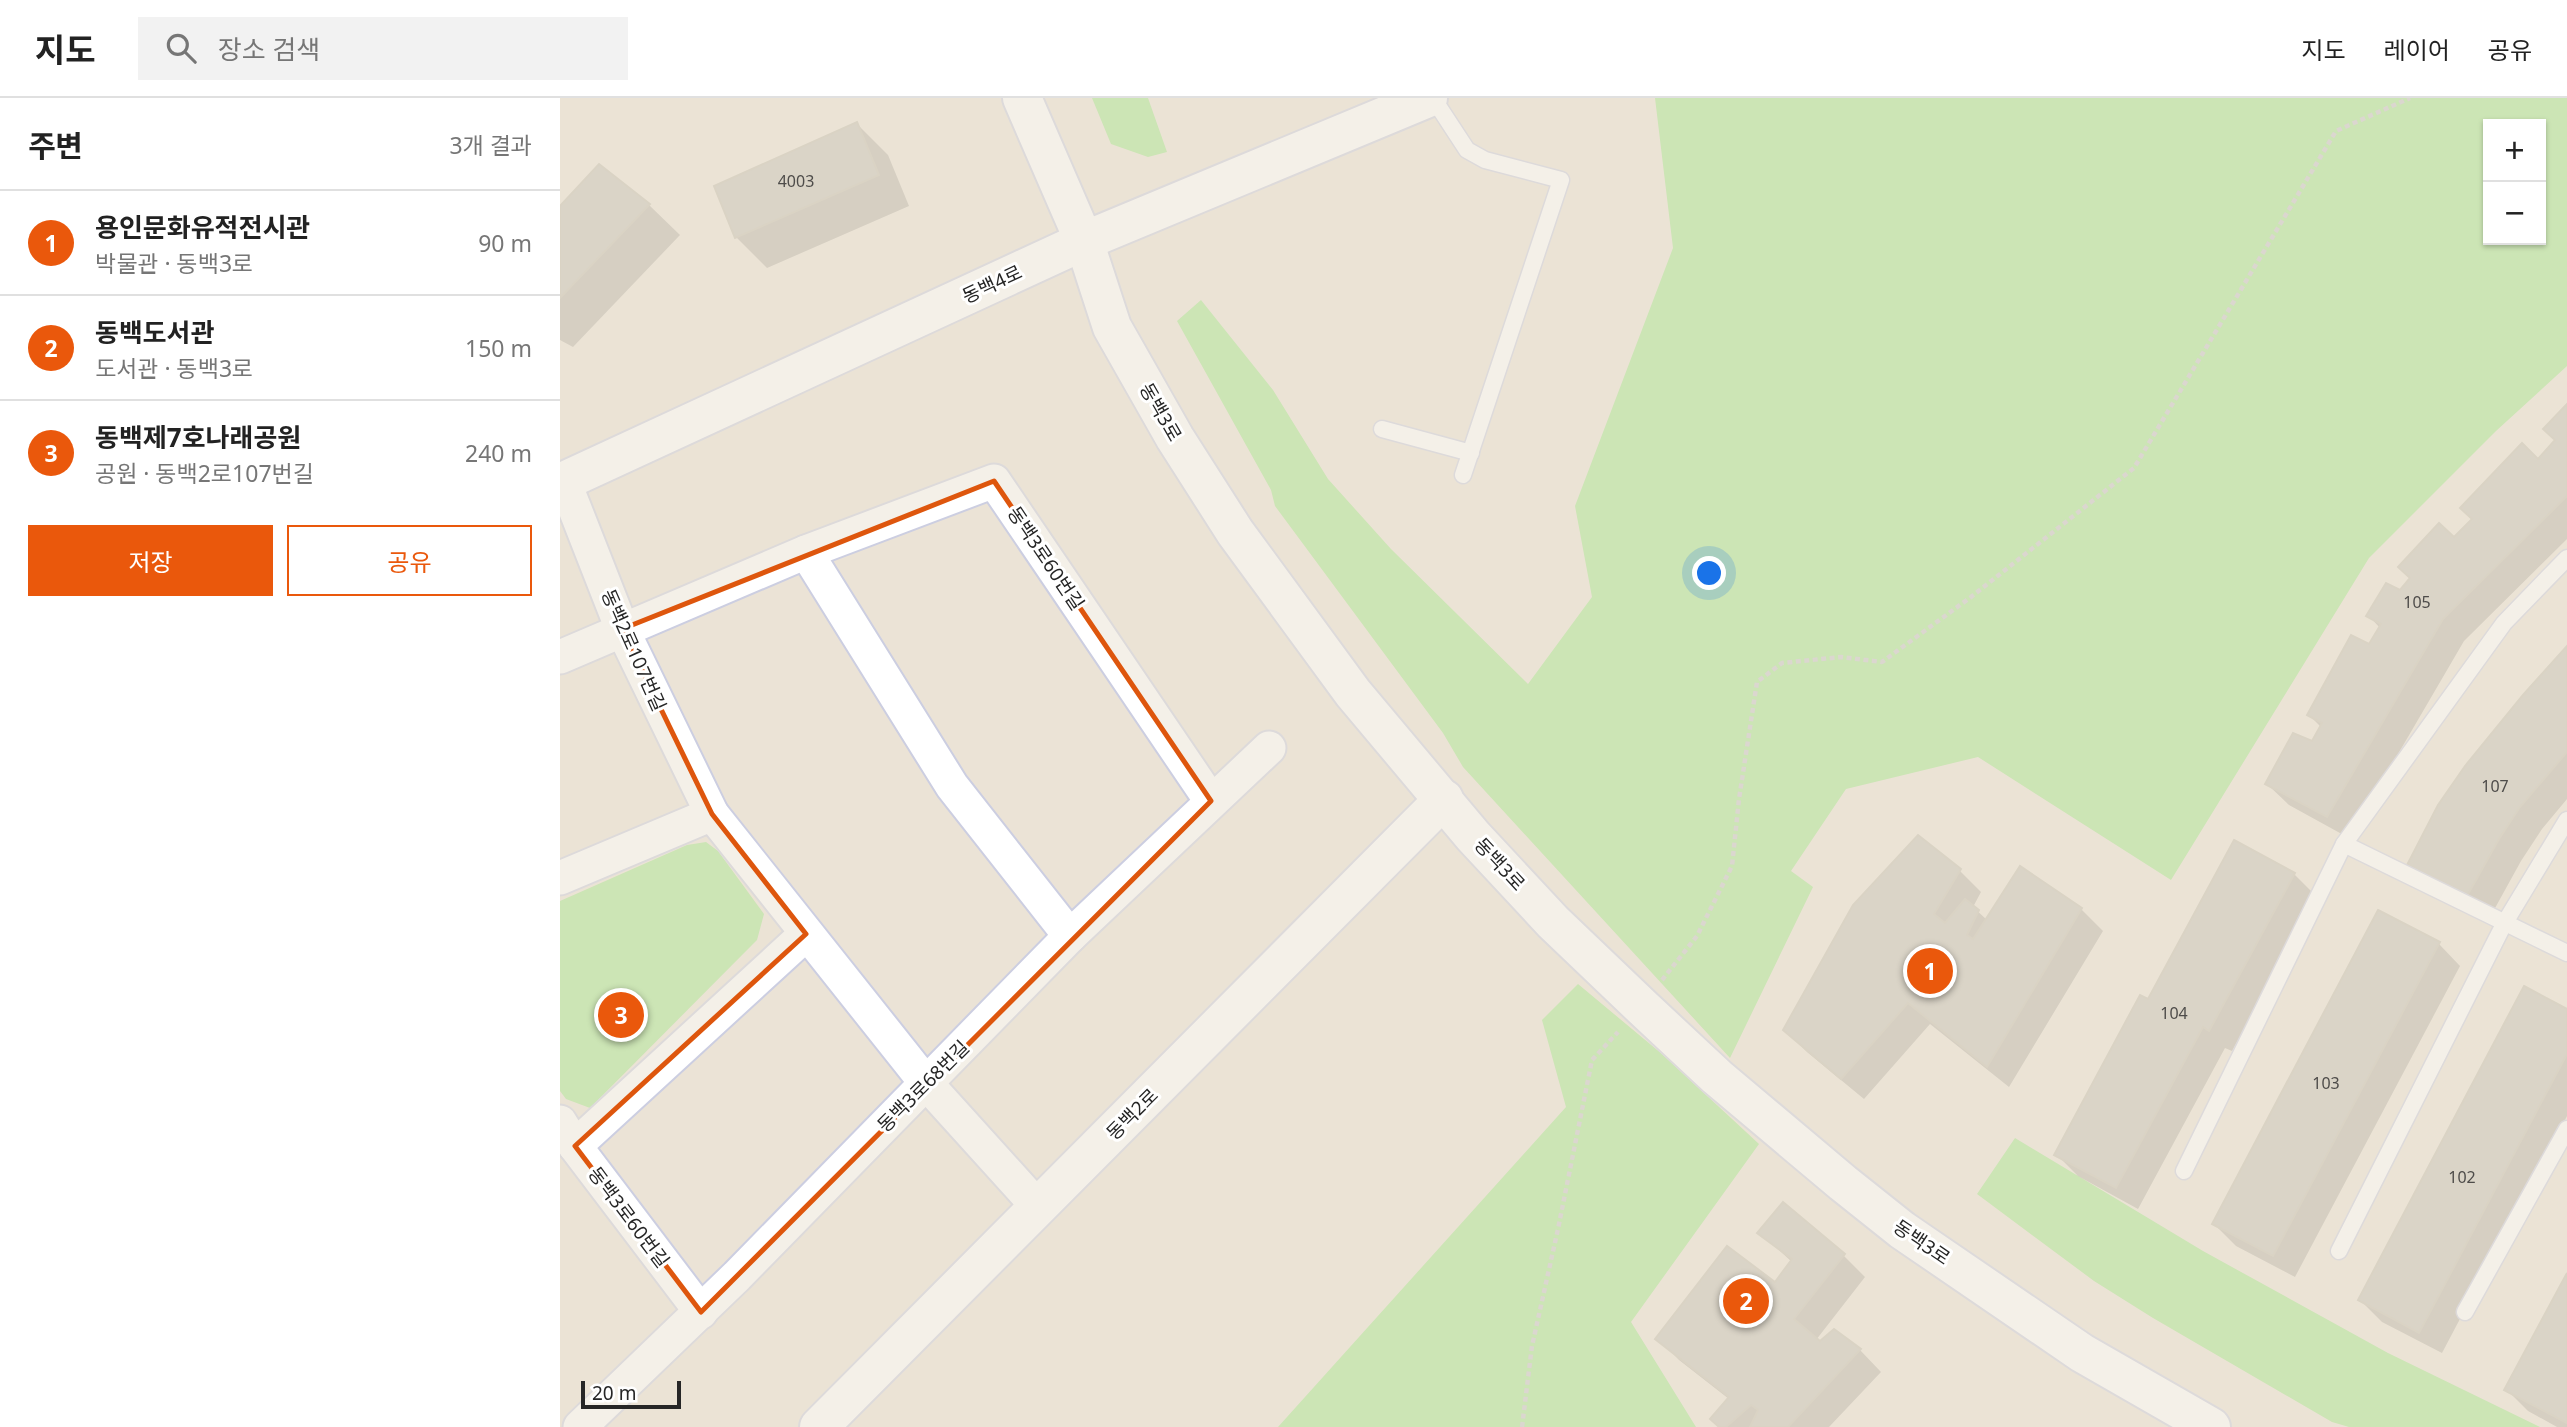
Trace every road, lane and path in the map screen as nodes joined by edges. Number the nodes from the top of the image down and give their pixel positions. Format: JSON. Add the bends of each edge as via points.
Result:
{"nodes":[{"id":1,"x":1022,"y":98,"type":"edge"},
{"id":2,"x":1431,"y":98,"type":"edge"},
{"id":3,"x":2410,"y":98,"type":"edge"},
{"id":4,"x":1084,"y":242,"type":"junction"},
{"id":5,"x":1382,"y":429,"type":"dead end"},
{"id":6,"x":1471,"y":453,"type":"junction"},
{"id":7,"x":1463,"y":475,"type":"dead end"},
{"id":8,"x":562,"y":482,"type":"edge"},
{"id":9,"x":806,"y":552,"type":"junction"},
{"id":10,"x":2567,"y":558,"type":"edge"},
{"id":11,"x":622,"y":629,"type":"junction"},
{"id":12,"x":560,"y":657,"type":"edge"},
{"id":13,"x":1269,"y":748,"type":"dead end"},
{"id":14,"x":1444,"y":799,"type":"junction"},
{"id":15,"x":1211,"y":801,"type":"junction"},
{"id":16,"x":712,"y":814,"type":"junction"},
{"id":17,"x":2567,"y":820,"type":"edge"},
{"id":18,"x":2344,"y":845,"type":"junction"},
{"id":19,"x":560,"y":878,"type":"edge"},
{"id":20,"x":2504,"y":924,"type":"junction"},
{"id":21,"x":806,"y":934,"type":"junction"},
{"id":22,"x":1070,"y":936,"type":"junction"},
{"id":23,"x":2567,"y":953,"type":"edge"},
{"id":24,"x":1642,"y":1007,"type":"junction"},
{"id":25,"x":926,"y":1083,"type":"junction"},
{"id":26,"x":2567,"y":1129,"type":"edge"},
{"id":27,"x":568,"y":1134,"type":"edge"},
{"id":28,"x":2184,"y":1171,"type":"dead end"},
{"id":29,"x":1039,"y":1208,"type":"junction"},
{"id":30,"x":2339,"y":1251,"type":"dead end"},
{"id":31,"x":701,"y":1312,"type":"junction"},
{"id":32,"x":2465,"y":1312,"type":"dead end"},
{"id":33,"x":580,"y":1427,"type":"edge"},
{"id":34,"x":820,"y":1427,"type":"edge"},
{"id":35,"x":1522,"y":1427,"type":"edge"},
{"id":36,"x":2211,"y":1427,"type":"edge"}],
"edges":[{"from":1,"to":4,"type":"street","name":"동백3로"},
{"from":2,"to":4,"type":"street","name":"동백4로"},
{"from":2,"to":6,"type":"lane","via":[[1467,150],[1485,160],[1561,180]]},
{"from":3,"to":24,"type":"path","via":[[2336,131],[2134,468],[1882,662],[1841,657],[1782,663],[1757,682],[1731,866],[1696,936]]},
{"from":4,"to":8,"type":"street","name":"동백4로"},
{"from":4,"to":14,"type":"street","name":"동백3로","via":[[1112,327],[1235,532],[1353,693]]},
{"from":5,"to":6,"type":"lane"},
{"from":6,"to":7,"type":"lane"},
{"from":8,"to":11,"type":"street","name":"동백2로107번길"},
{"from":9,"to":11,"type":"street","name":"동백3로60번길"},
{"from":9,"to":15,"type":"street","name":"동백3로60번길","via":[[994,481]]},
{"from":9,"to":22,"type":"street","via":[[952,786]]},
{"from":10,"to":18,"type":"lane","via":[[2504,624]]},
{"from":11,"to":12,"type":"street","name":"동백3로60번길"},
{"from":11,"to":16,"type":"street","name":"동백2로107번길"},
{"from":13,"to":15,"type":"street","name":"동백3로68번길"},
{"from":14,"to":24,"type":"street","name":"동백3로","via":[[1553,922]]},
{"from":14,"to":29,"type":"street","name":"동백2로"},
{"from":15,"to":22,"type":"street","name":"동백3로68번길"},
{"from":16,"to":19,"type":"street"},
{"from":16,"to":21,"type":"street","name":"동백2로107번길"},
{"from":17,"to":20,"type":"lane"},
{"from":18,"to":20,"type":"lane"},
{"from":18,"to":28,"type":"lane"},
{"from":20,"to":23,"type":"lane"},
{"from":20,"to":30,"type":"lane"},
{"from":21,"to":25,"type":"street","name":"동백2로107번길"},
{"from":21,"to":27,"type":"street"},
{"from":22,"to":25,"type":"street","name":"동백3로68번길"},
{"from":24,"to":35,"type":"path","via":[[1592,1060],[1532,1346]]},
{"from":24,"to":36,"type":"street","name":"동백3로","via":[[1717,1077],[1902,1230],[2082,1353]]},
{"from":25,"to":29,"type":"street","name":"동백2로107번길"},
{"from":25,"to":31,"type":"street","name":"동백3로68번길"},
{"from":26,"to":32,"type":"lane"},
{"from":27,"to":31,"type":"street","name":"동백3로60번길"},
{"from":29,"to":34,"type":"street","name":"동백2로"},
{"from":31,"to":33,"type":"street","name":"동백3로68번길"}]}
